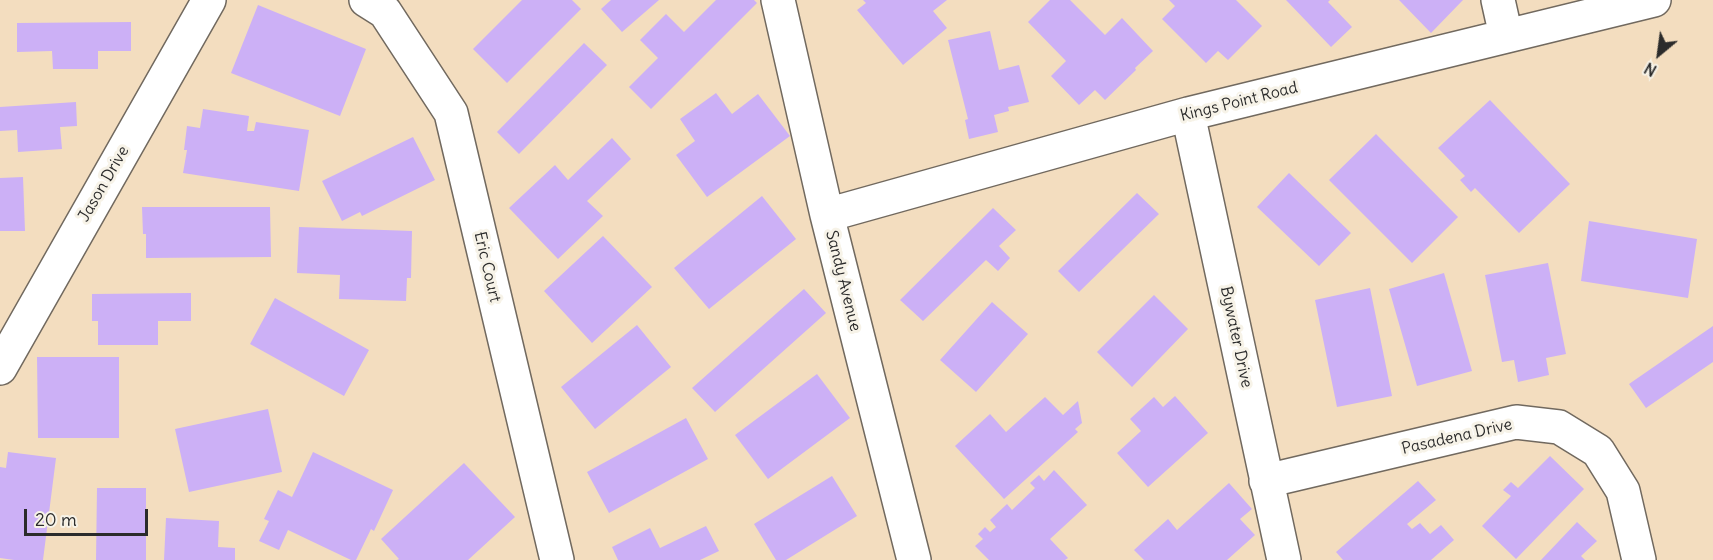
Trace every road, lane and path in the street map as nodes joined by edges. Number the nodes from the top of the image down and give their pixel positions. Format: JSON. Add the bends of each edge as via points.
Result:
{"nodes":[{"id":1,"x":208,"y":0,"type":"edge"},
{"id":2,"x":366,"y":0,"type":"edge"},
{"id":3,"x":778,"y":0,"type":"edge"},
{"id":4,"x":1498,"y":0,"type":"edge"},
{"id":5,"x":1654,"y":0,"type":"edge"},
{"id":6,"x":1506,"y":36,"type":"junction"},
{"id":7,"x":1188,"y":114,"type":"junction"},
{"id":8,"x":827,"y":215,"type":"junction"},
{"id":9,"x":0,"y":368,"type":"edge"},
{"id":10,"x":1266,"y":481,"type":"junction"},
{"id":11,"x":557,"y":560,"type":"edge"},
{"id":12,"x":914,"y":560,"type":"edge"},
{"id":13,"x":1284,"y":560,"type":"edge"},
{"id":14,"x":1639,"y":560,"type":"edge"}],
"edges":[{"from":1,"to":9,"type":"street","name":"Jason Drive"},
{"from":2,"to":11,"type":"street","name":"Eric Court","via":[[385,12],[451,113]]},
{"from":3,"to":8,"type":"street","name":"Sandy Avenue"},
{"from":4,"to":6,"type":"street"},
{"from":5,"to":6,"type":"street","name":"Kings Point Road"},
{"from":6,"to":7,"type":"street","name":"Kings Point Road"},
{"from":7,"to":8,"type":"street","name":"Kings Point Road"},
{"from":7,"to":10,"type":"street","name":"Bywater Drive"},
{"from":8,"to":12,"type":"street","name":"Sandy Avenue"},
{"from":10,"to":13,"type":"street","name":"Bywater Drive"},
{"from":10,"to":14,"type":"street","name":"Pasadena Drive","via":[[1516,422],[1559,427],[1598,451],[1623,491]]}]}
